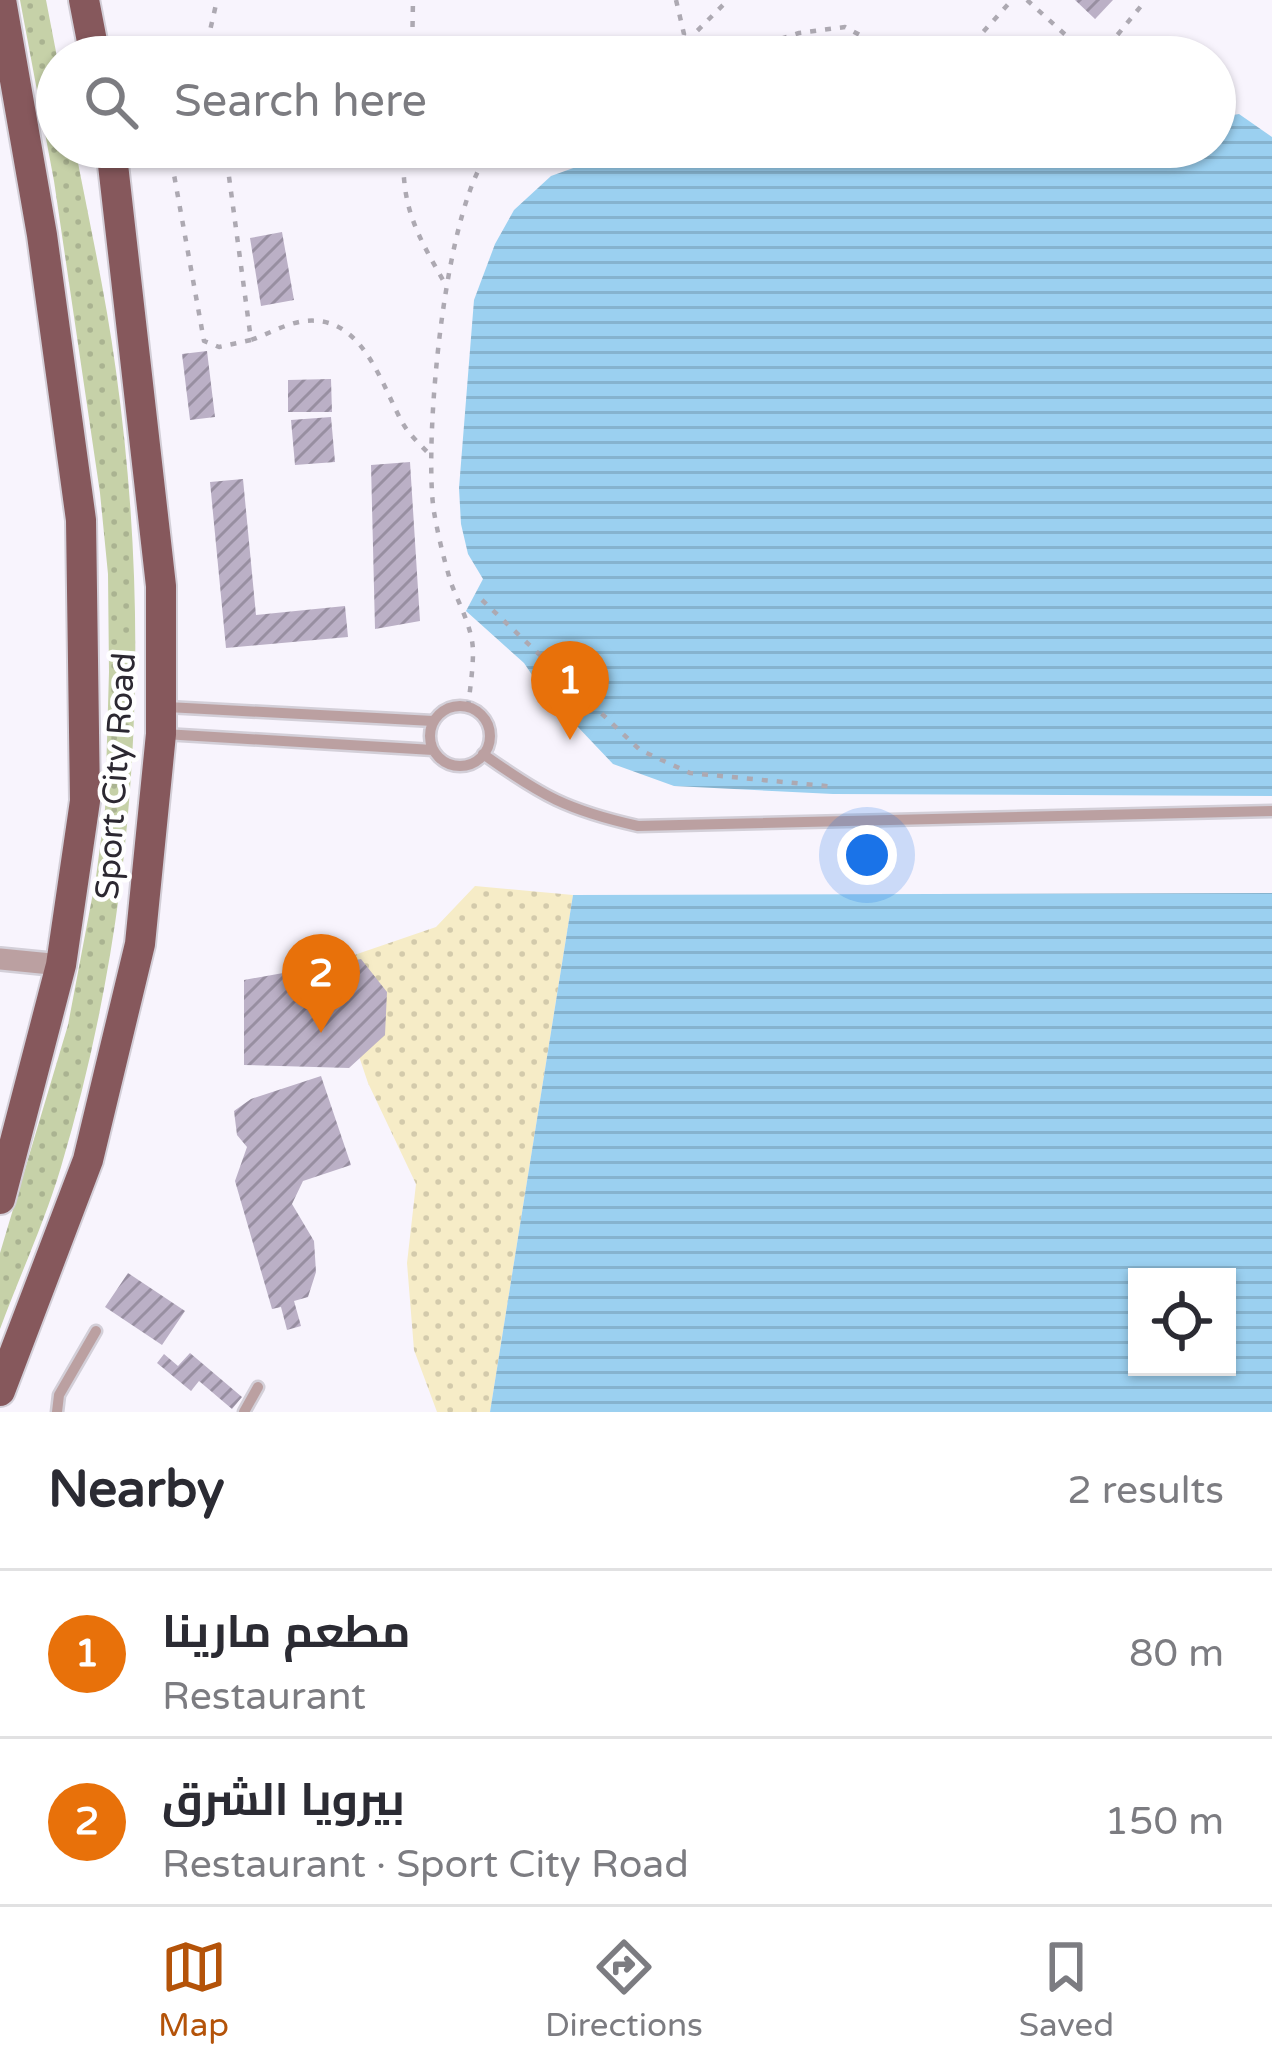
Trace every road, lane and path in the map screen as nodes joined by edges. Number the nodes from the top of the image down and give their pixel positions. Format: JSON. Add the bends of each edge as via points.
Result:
{"nodes":[{"id":1,"x":2,"y":0,"type":"edge"},
{"id":2,"x":84,"y":0,"type":"edge"},
{"id":3,"x":217,"y":0,"type":"edge"},
{"id":4,"x":413,"y":0,"type":"edge"},
{"id":5,"x":676,"y":0,"type":"edge"},
{"id":6,"x":728,"y":0,"type":"edge"},
{"id":7,"x":1012,"y":0,"type":"edge"},
{"id":8,"x":1027,"y":0,"type":"edge"},
{"id":9,"x":1146,"y":0,"type":"edge"},
{"id":10,"x":90,"y":36,"type":"edge"},
{"id":11,"x":209,"y":36,"type":"edge"},
{"id":12,"x":412,"y":36,"type":"edge"},
{"id":13,"x":684,"y":36,"type":"edge"},
{"id":14,"x":693,"y":36,"type":"edge"},
{"id":15,"x":790,"y":36,"type":"edge"},
{"id":16,"x":861,"y":36,"type":"edge"},
{"id":17,"x":979,"y":36,"type":"edge"},
{"id":18,"x":1067,"y":36,"type":"edge"},
{"id":19,"x":1116,"y":36,"type":"edge"},
{"id":20,"x":113,"y":168,"type":"edge"},
{"id":21,"x":174,"y":168,"type":"edge"},
{"id":22,"x":228,"y":168,"type":"edge"},
{"id":23,"x":403,"y":168,"type":"edge"},
{"id":24,"x":480,"y":168,"type":"edge"},
{"id":25,"x":448,"y":286,"type":"junction"},
{"id":26,"x":251,"y":340,"type":"junction"},
{"id":27,"x":432,"y":457,"type":"junction"},
{"id":28,"x":482,"y":600,"type":"dead end"},
{"id":29,"x":468,"y":707,"type":"junction"},
{"id":30,"x":162,"y":720,"type":"junction"},
{"id":31,"x":434,"y":721,"type":"junction"},
{"id":32,"x":433,"y":751,"type":"junction"},
{"id":33,"x":483,"y":754,"type":"junction"},
{"id":34,"x":836,"y":787,"type":"dead end"},
{"id":35,"x":1272,"y":811,"type":"edge"},
{"id":36,"x":0,"y":959,"type":"edge"},
{"id":37,"x":61,"y":964,"type":"junction"},
{"id":38,"x":6,"y":1152,"type":"edge"},
{"id":39,"x":0,"y":1199,"type":"edge"},
{"id":40,"x":96,"y":1331,"type":"dead end"},
{"id":41,"x":258,"y":1387,"type":"dead end"},
{"id":42,"x":0,"y":1391,"type":"edge"},
{"id":43,"x":57,"y":1412,"type":"edge"},
{"id":44,"x":244,"y":1412,"type":"edge"}],
"edges":[{"from":1,"to":37,"type":"main road","name":"Sport City Road","via":[[81,520],[85,801]]},
{"from":2,"to":10,"type":"main road"},
{"from":3,"to":11,"type":"path"},
{"from":4,"to":12,"type":"path"},
{"from":5,"to":13,"type":"path"},
{"from":6,"to":14,"type":"path"},
{"from":7,"to":17,"type":"path"},
{"from":8,"to":18,"type":"path"},
{"from":9,"to":19,"type":"path"},
{"from":15,"to":16,"type":"path","via":[[844,27]]},
{"from":20,"to":30,"type":"main road","name":"Sport City Road","via":[[161,586]]},
{"from":21,"to":26,"type":"path","via":[[204,341],[219,347]]},
{"from":22,"to":26,"type":"path"},
{"from":23,"to":25,"type":"path","via":[[416,233]]},
{"from":24,"to":25,"type":"path"},
{"from":25,"to":27,"type":"path"},
{"from":26,"to":27,"type":"path","via":[[300,321],[340,327],[357,340],[404,427]]},
{"from":27,"to":29,"type":"path","via":[[433,508],[474,648]]},
{"from":28,"to":34,"type":"path","via":[[640,750],[690,773]]},
{"from":29,"to":31,"type":"lane","via":[[448,708]]},
{"from":29,"to":33,"type":"lane","via":[[488,726]]},
{"from":30,"to":31,"type":"lane"},
{"from":30,"to":32,"type":"lane"},
{"from":30,"to":42,"type":"main road","name":"Sport City Road","via":[[140,944],[88,1160]]},
{"from":31,"to":32,"type":"lane"},
{"from":32,"to":33,"type":"lane","via":[[458,766]]},
{"from":33,"to":35,"type":"lane","via":[[578,812],[638,826]]},
{"from":36,"to":37,"type":"street"},
{"from":37,"to":38,"type":"main road","name":"Sport City Road"},
{"from":38,"to":39,"type":"main road","name":"Sport City Road"},
{"from":40,"to":43,"type":"lane","via":[[58,1395]]},
{"from":41,"to":44,"type":"lane"}]}
